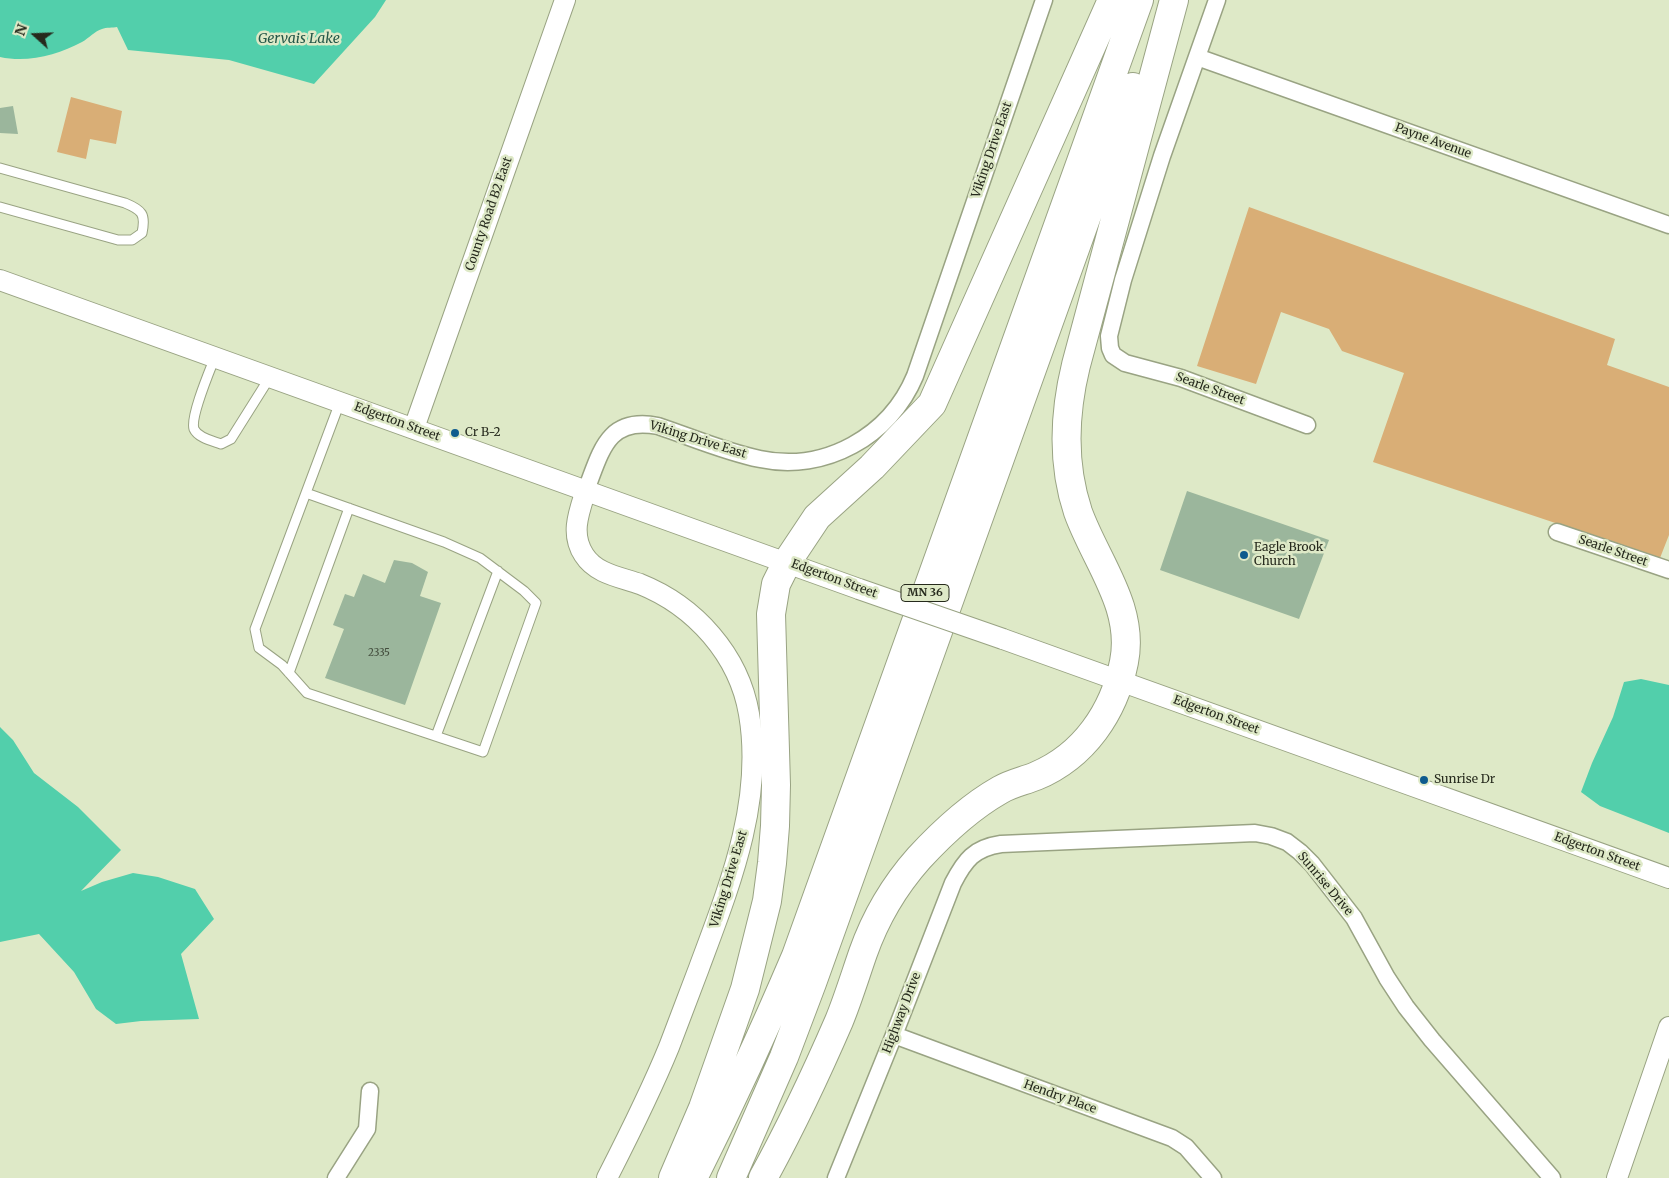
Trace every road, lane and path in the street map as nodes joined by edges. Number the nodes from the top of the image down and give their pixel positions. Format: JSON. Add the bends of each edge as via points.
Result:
{"nodes":[{"id":1,"x":565,"y":0,"type":"edge"},
{"id":2,"x":1044,"y":0,"type":"edge"},
{"id":3,"x":1112,"y":0,"type":"edge"},
{"id":4,"x":1139,"y":0,"type":"edge"},
{"id":5,"x":1164,"y":0,"type":"edge"},
{"id":6,"x":1174,"y":0,"type":"edge"},
{"id":7,"x":1217,"y":0,"type":"edge"},
{"id":8,"x":1197,"y":57,"type":"junction"},
{"id":9,"x":0,"y":168,"type":"edge"},
{"id":10,"x":0,"y":206,"type":"edge"},
{"id":11,"x":1669,"y":225,"type":"edge"},
{"id":12,"x":0,"y":280,"type":"edge"},
{"id":13,"x":215,"y":357,"type":"junction"},
{"id":14,"x":270,"y":377,"type":"junction"},
{"id":15,"x":340,"y":402,"type":"junction"},
{"id":16,"x":1307,"y":425,"type":"dead end"},
{"id":17,"x":414,"y":428,"type":"junction"},
{"id":18,"x":586,"y":490,"type":"junction"},
{"id":19,"x":306,"y":493,"type":"junction"},
{"id":20,"x":349,"y":508,"type":"junction"},
{"id":21,"x":1557,"y":532,"type":"dead end"},
{"id":22,"x":787,"y":562,"type":"junction"},
{"id":23,"x":1669,"y":570,"type":"edge"},
{"id":24,"x":498,"y":571,"type":"junction"},
{"id":25,"x":289,"y":673,"type":"junction"},
{"id":26,"x":1119,"y":681,"type":"junction"},
{"id":27,"x":436,"y":736,"type":"junction"},
{"id":28,"x":975,"y":853,"type":"joint"},
{"id":29,"x":1669,"y":878,"type":"edge"},
{"id":30,"x":1669,"y":1028,"type":"edge"},
{"id":31,"x":894,"y":1035,"type":"junction"},
{"id":32,"x":370,"y":1091,"type":"dead end"},
{"id":33,"x":336,"y":1178,"type":"edge"},
{"id":34,"x":607,"y":1178,"type":"edge"},
{"id":35,"x":673,"y":1178,"type":"edge"},
{"id":36,"x":693,"y":1178,"type":"edge"},
{"id":37,"x":731,"y":1178,"type":"edge"},
{"id":38,"x":763,"y":1178,"type":"edge"},
{"id":39,"x":836,"y":1178,"type":"edge"},
{"id":40,"x":1213,"y":1178,"type":"edge"},
{"id":41,"x":1552,"y":1178,"type":"edge"},
{"id":42,"x":1617,"y":1178,"type":"edge"}],
"edges":[{"from":1,"to":17,"type":"street","name":"County Road B2 East"},
{"from":2,"to":18,"type":"street","name":"Viking Drive East","via":[[915,376],[899,405],[884,422],[867,437],[827,456],[783,462],[760,459],[658,426],[634,424],[623,428],[606,442]]},
{"from":3,"to":22,"type":"highway","via":[[932,404],[872,467],[817,517]]},
{"from":4,"to":36,"type":"highway","number":"MN 36","via":[[796,956],[726,1115]]},
{"from":5,"to":37,"type":"highway","number":"MN 36","via":[[812,983]]},
{"from":6,"to":26,"type":"highway","via":[[1070,388],[1066,416],[1070,484],[1088,537],[1120,603],[1124,620],[1126,642]]},
{"from":7,"to":8,"type":"street"},
{"from":8,"to":11,"type":"street","name":"Payne Avenue"},
{"from":8,"to":16,"type":"street","name":"Searle Street","via":[[1123,280],[1109,336],[1110,348],[1113,355],[1124,363],[1181,378]]},
{"from":9,"to":10,"type":"lane","via":[[125,203],[142,213],[144,222],[142,233],[132,240],[118,240]]},
{"from":12,"to":13,"type":"street","name":"Edgerton Street"},
{"from":13,"to":14,"type":"street","name":"Edgerton Street"},
{"from":13,"to":14,"type":"lane","via":[[194,418],[194,429],[221,444],[231,439]]},
{"from":14,"to":15,"type":"street","name":"Edgerton Street"},
{"from":15,"to":17,"type":"street","name":"Edgerton Street"},
{"from":15,"to":19,"type":"lane"},
{"from":17,"to":18,"type":"street","name":"Edgerton Street"},
{"from":18,"to":22,"type":"street","name":"Edgerton Street"},
{"from":18,"to":34,"type":"street","name":"Viking Drive East","via":[[576,525],[585,557],[602,572],[640,584],[675,603],[699,621],[718,642],[732,666],[749,713],[753,768],[742,838],[720,911],[668,1048]]},
{"from":19,"to":20,"type":"lane"},
{"from":19,"to":25,"type":"lane","via":[[255,629],[259,648]]},
{"from":20,"to":24,"type":"lane","via":[[444,542],[480,558]]},
{"from":20,"to":25,"type":"lane"},
{"from":21,"to":23,"type":"street","name":"Searle Street"},
{"from":22,"to":26,"type":"street","name":"Edgerton Street","bridge":true},
{"from":22,"to":35,"type":"highway","via":[[776,584],[771,614],[775,818],[767,901],[745,989],[703,1108]]},
{"from":24,"to":27,"type":"lane"},
{"from":24,"to":27,"type":"lane","via":[[536,604],[483,752]]},
{"from":25,"to":27,"type":"lane","via":[[307,693]]},
{"from":26,"to":29,"type":"street","name":"Edgerton Street"},
{"from":26,"to":38,"type":"highway","via":[[1104,717],[1075,752],[1041,773],[1012,783],[965,814],[917,860],[897,887],[863,951],[838,1022],[800,1107]]},
{"from":28,"to":31,"type":"street","name":"Highway Drive","via":[[962,865],[953,883]]},
{"from":28,"to":41,"type":"street","name":"Sunrise Drive","via":[[1001,844],[1255,833],[1287,842],[1312,864],[1354,918],[1387,978],[1417,1020]]},
{"from":30,"to":42,"type":"street"},
{"from":31,"to":39,"type":"street","name":"Highway Drive"},
{"from":31,"to":40,"type":"street","name":"Hendry Place","via":[[1172,1138],[1186,1147]]},
{"from":32,"to":33,"type":"street","via":[[367,1129]]}]}
